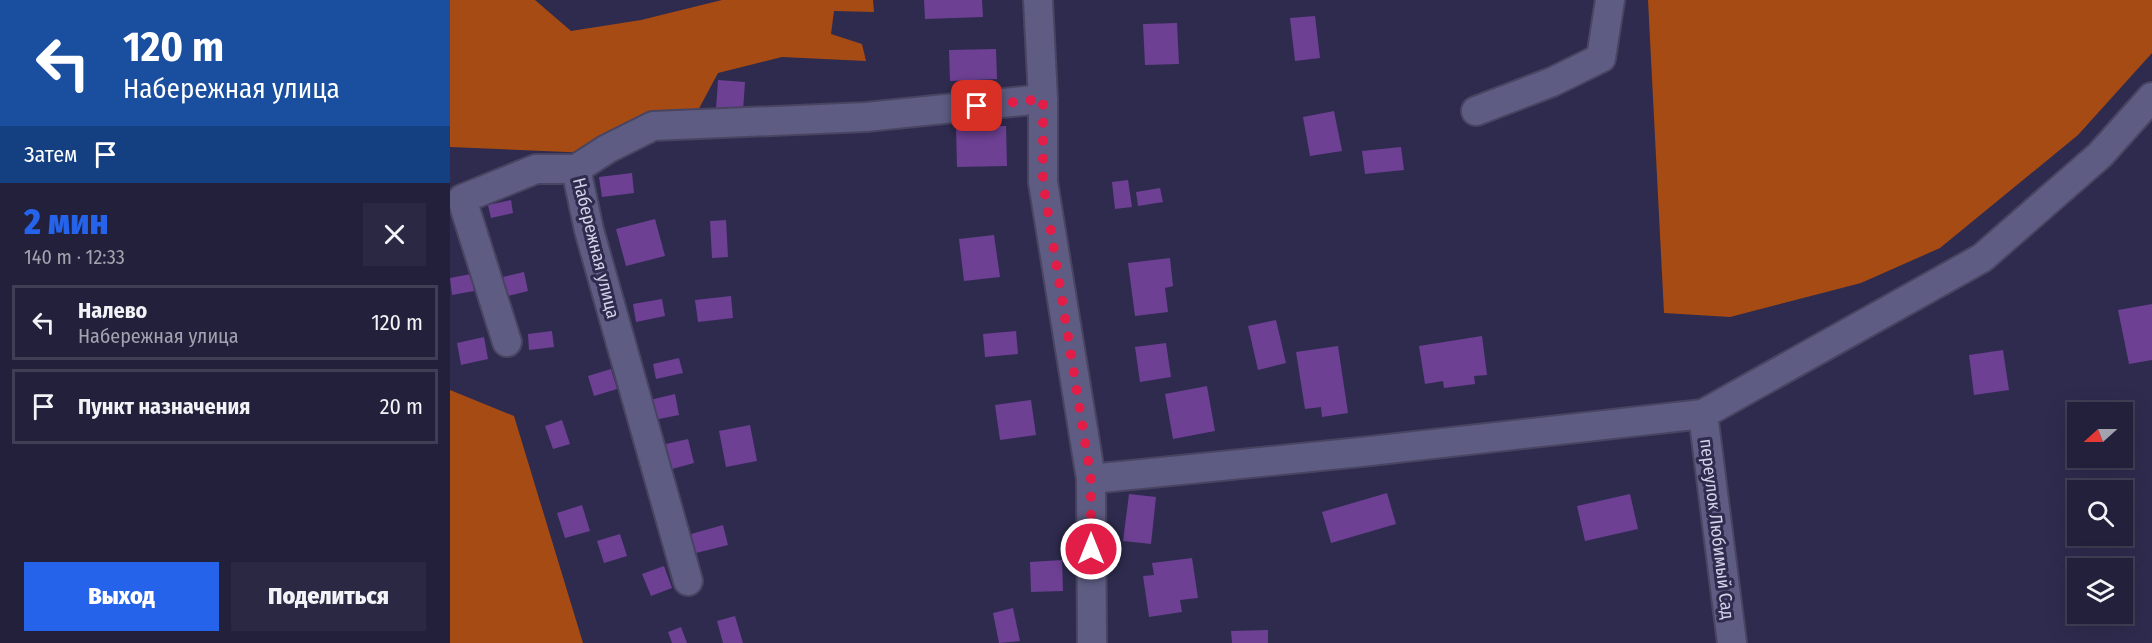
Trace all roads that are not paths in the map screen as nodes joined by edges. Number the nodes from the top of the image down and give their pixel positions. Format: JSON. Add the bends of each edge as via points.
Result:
{"nodes":[{"id":1,"x":1038,"y":0,"type":"edge"},
{"id":2,"x":1610,"y":0,"type":"edge"},
{"id":3,"x":2152,"y":97,"type":"edge"},
{"id":4,"x":1043,"y":99,"type":"junction"},
{"id":5,"x":1476,"y":111,"type":"dead end"},
{"id":6,"x":576,"y":169,"type":"junction"},
{"id":7,"x":507,"y":342,"type":"dead end"},
{"id":8,"x":1703,"y":414,"type":"junction"},
{"id":9,"x":1091,"y":479,"type":"junction"},
{"id":10,"x":688,"y":581,"type":"dead end"},
{"id":11,"x":1092,"y":643,"type":"edge"},
{"id":12,"x":1732,"y":643,"type":"edge"}],
"edges":[{"from":1,"to":4,"type":"street"},
{"from":2,"to":5,"type":"street","via":[[1601,58]]},
{"from":3,"to":8,"type":"street","via":[[2100,155],[1982,258]]},
{"from":4,"to":6,"type":"street","name":"Набережная улица","via":[[866,117],[653,126]]},
{"from":4,"to":9,"type":"street","via":[[1043,182]]},
{"from":6,"to":7,"type":"street","via":[[536,169],[462,199]]},
{"from":6,"to":10,"type":"street","name":"Набережная улица","via":[[589,230]]},
{"from":8,"to":9,"type":"street"},
{"from":8,"to":12,"type":"street","name":"переулок Любимый Сад"},
{"from":9,"to":11,"type":"street"}]}
